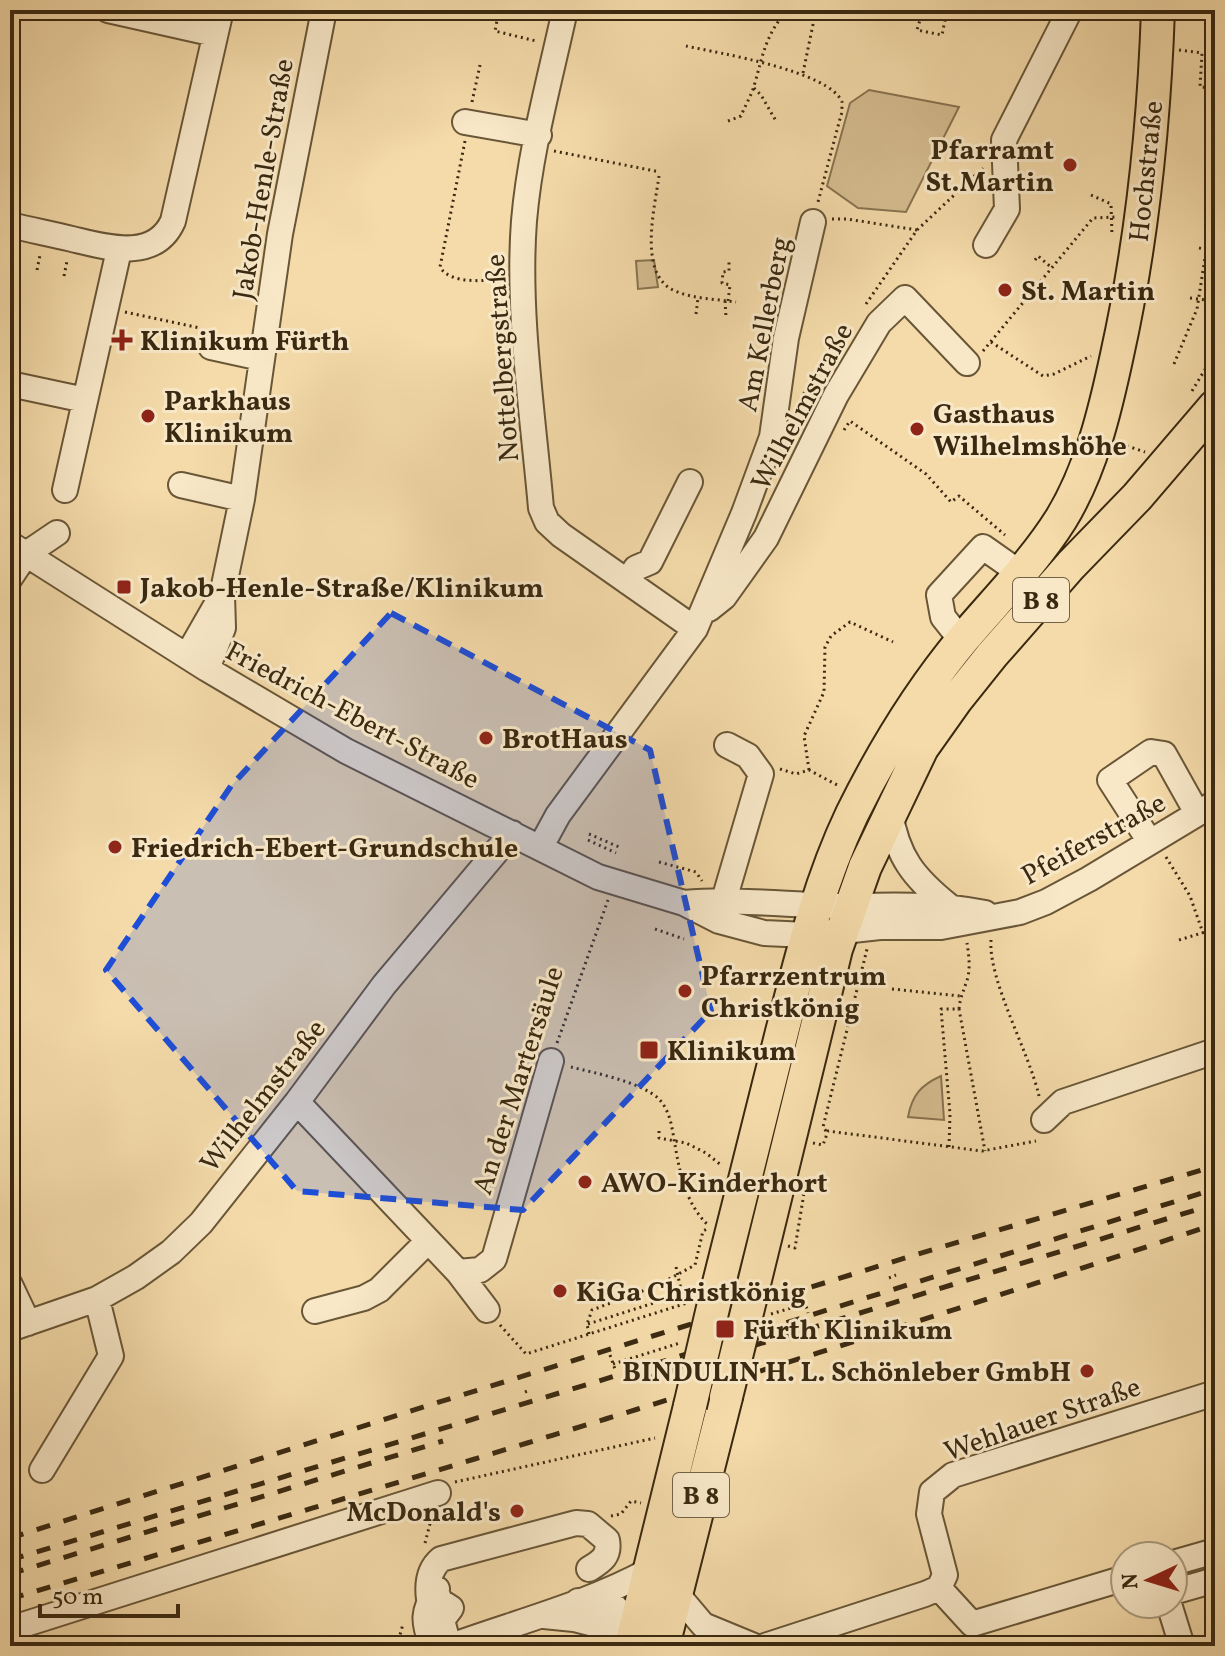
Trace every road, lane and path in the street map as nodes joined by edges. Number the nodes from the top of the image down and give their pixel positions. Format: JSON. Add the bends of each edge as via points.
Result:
{"nodes":[{"id":1,"x":108,"y":10,"type":"edge"},
{"id":2,"x":221,"y":10,"type":"edge"},
{"id":3,"x":324,"y":10,"type":"edge"},
{"id":4,"x":499,"y":10,"type":"edge"},
{"id":5,"x":565,"y":10,"type":"edge"},
{"id":6,"x":788,"y":10,"type":"edge"},
{"id":7,"x":816,"y":10,"type":"edge"},
{"id":8,"x":923,"y":10,"type":"edge"},
{"id":9,"x":947,"y":10,"type":"edge"},
{"id":10,"x":1070,"y":10,"type":"edge"},
{"id":11,"x":1158,"y":10,"type":"edge"},
{"id":12,"x":215,"y":34,"type":"junction"},
{"id":13,"x":557,"y":45,"type":"junction"},
{"id":14,"x":686,"y":46,"type":"dead end"},
{"id":15,"x":1157,"y":47,"type":"junction"},
{"id":16,"x":759,"y":62,"type":"junction"},
{"id":17,"x":480,"y":65,"type":"dead end"},
{"id":18,"x":803,"y":73,"type":"junction"},
{"id":19,"x":754,"y":88,"type":"junction"},
{"id":20,"x":1215,"y":88,"type":"edge"},
{"id":21,"x":728,"y":121,"type":"dead end"},
{"id":22,"x":776,"y":121,"type":"dead end"},
{"id":23,"x":467,"y":122,"type":"junction"},
{"id":24,"x":1004,"y":140,"type":"junction"},
{"id":25,"x":537,"y":142,"type":"junction"},
{"id":26,"x":1111,"y":217,"type":"dead end"},
{"id":27,"x":1211,"y":219,"type":"dead end"},
{"id":28,"x":813,"y":222,"type":"junction"},
{"id":29,"x":10,"y":225,"type":"edge"},
{"id":30,"x":917,"y":230,"type":"junction"},
{"id":31,"x":986,"y":245,"type":"dead end"},
{"id":32,"x":1199,"y":248,"type":"dead end"},
{"id":33,"x":1206,"y":249,"type":"junction"},
{"id":34,"x":119,"y":250,"type":"junction"},
{"id":35,"x":1215,"y":251,"type":"edge"},
{"id":36,"x":40,"y":255,"type":"dead end"},
{"id":37,"x":1035,"y":260,"type":"dead end"},
{"id":38,"x":67,"y":261,"type":"dead end"},
{"id":39,"x":729,"y":261,"type":"dead end"},
{"id":40,"x":1053,"y":269,"type":"junction"},
{"id":41,"x":37,"y":270,"type":"dead end"},
{"id":42,"x":64,"y":276,"type":"dead end"},
{"id":43,"x":523,"y":279,"type":"junction"},
{"id":44,"x":699,"y":297,"type":"junction"},
{"id":45,"x":1190,"y":298,"type":"dead end"},
{"id":46,"x":1198,"y":299,"type":"junction"},
{"id":47,"x":726,"y":301,"type":"junction"},
{"id":48,"x":1215,"y":301,"type":"edge"},
{"id":49,"x":736,"y":302,"type":"dead end"},
{"id":50,"x":864,"y":307,"type":"dead end"},
{"id":51,"x":106,"y":308,"type":"junction"},
{"id":52,"x":696,"y":314,"type":"dead end"},
{"id":53,"x":726,"y":317,"type":"dead end"},
{"id":54,"x":992,"y":338,"type":"junction"},
{"id":55,"x":1175,"y":340,"type":"dead end"},
{"id":56,"x":842,"y":341,"type":"dead end"},
{"id":57,"x":1120,"y":342,"type":"junction"},
{"id":58,"x":1181,"y":342,"type":"junction"},
{"id":59,"x":221,"y":349,"type":"joint"},
{"id":60,"x":261,"y":358,"type":"junction"},
{"id":61,"x":967,"y":363,"type":"joint"},
{"id":62,"x":1174,"y":364,"type":"dead end"},
{"id":63,"x":10,"y":384,"type":"edge"},
{"id":64,"x":85,"y":400,"type":"junction"},
{"id":65,"x":798,"y":401,"type":"dead end"},
{"id":66,"x":1215,"y":406,"type":"edge"},
{"id":67,"x":843,"y":432,"type":"dead end"},
{"id":68,"x":1097,"y":436,"type":"junction"},
{"id":69,"x":772,"y":437,"type":"joint"},
{"id":70,"x":1169,"y":461,"type":"junction"},
{"id":71,"x":1085,"y":470,"type":"junction"},
{"id":72,"x":690,"y":482,"type":"dead end"},
{"id":73,"x":181,"y":485,"type":"dead end"},
{"id":74,"x":65,"y":490,"type":"dead end"},
{"id":75,"x":1137,"y":497,"type":"junction"},
{"id":76,"x":242,"y":499,"type":"junction"},
{"id":77,"x":57,"y":533,"type":"dead end"},
{"id":78,"x":18,"y":549,"type":"edge"},
{"id":79,"x":1026,"y":565,"type":"junction"},
{"id":80,"x":10,"y":578,"type":"edge"},
{"id":81,"x":628,"y":582,"type":"junction"},
{"id":82,"x":697,"y":623,"type":"junction"},
{"id":83,"x":823,"y":630,"type":"dead end"},
{"id":84,"x":831,"y":636,"type":"junction"},
{"id":85,"x":962,"y":641,"type":"junction"},
{"id":86,"x":893,"y":642,"type":"dead end"},
{"id":87,"x":197,"y":662,"type":"junction"},
{"id":88,"x":727,"y":745,"type":"dead end"},
{"id":89,"x":809,"y":770,"type":"junction"},
{"id":90,"x":761,"y":774,"type":"junction"},
{"id":91,"x":860,"y":797,"type":"junction"},
{"id":92,"x":1206,"y":808,"type":"edge"},
{"id":93,"x":890,"y":812,"type":"junction"},
{"id":94,"x":512,"y":833,"type":"junction"},
{"id":95,"x":1152,"y":841,"type":"junction"},
{"id":96,"x":619,"y":847,"type":"dead end"},
{"id":97,"x":540,"y":848,"type":"junction"},
{"id":98,"x":616,"y":853,"type":"dead end"},
{"id":99,"x":659,"y":862,"type":"dead end"},
{"id":100,"x":614,"y":883,"type":"junction"},
{"id":101,"x":714,"y":892,"type":"junction"},
{"id":102,"x":684,"y":903,"type":"junction"},
{"id":103,"x":817,"y":904,"type":"junction"},
{"id":104,"x":949,"y":906,"type":"junction"},
{"id":105,"x":996,"y":915,"type":"junction"},
{"id":106,"x":853,"y":926,"type":"junction"},
{"id":107,"x":655,"y":929,"type":"dead end"},
{"id":108,"x":1215,"y":929,"type":"edge"},
{"id":109,"x":1203,"y":933,"type":"junction"},
{"id":110,"x":807,"y":935,"type":"junction"},
{"id":111,"x":967,"y":938,"type":"dead end"},
{"id":112,"x":684,"y":939,"type":"dead end"},
{"id":113,"x":1179,"y":940,"type":"dead end"},
{"id":114,"x":892,"y":989,"type":"dead end"},
{"id":115,"x":961,"y":996,"type":"junction"},
{"id":116,"x":959,"y":1009,"type":"junction"},
{"id":117,"x":1215,"y":1051,"type":"edge"},
{"id":118,"x":560,"y":1064,"type":"junction"},
{"id":119,"x":297,"y":1102,"type":"junction"},
{"id":120,"x":1046,"y":1129,"type":"junction"},
{"id":121,"x":659,"y":1131,"type":"dead end"},
{"id":122,"x":826,"y":1131,"type":"junction"},
{"id":123,"x":810,"y":1142,"type":"dead end"},
{"id":124,"x":674,"y":1143,"type":"junction"},
{"id":125,"x":949,"y":1147,"type":"junction"},
{"id":126,"x":985,"y":1151,"type":"junction"},
{"id":127,"x":722,"y":1167,"type":"dead end"},
{"id":128,"x":805,"y":1186,"type":"dead end"},
{"id":129,"x":428,"y":1241,"type":"junction"},
{"id":130,"x":795,"y":1248,"type":"dead end"},
{"id":131,"x":676,"y":1267,"type":"dead end"},
{"id":132,"x":458,"y":1272,"type":"junction"},
{"id":133,"x":677,"y":1275,"type":"junction"},
{"id":134,"x":896,"y":1275,"type":"dead end"},
{"id":135,"x":889,"y":1278,"type":"dead end"},
{"id":136,"x":10,"y":1285,"type":"edge"},
{"id":137,"x":682,"y":1294,"type":"junction"},
{"id":138,"x":803,"y":1295,"type":"dead end"},
{"id":139,"x":698,"y":1297,"type":"junction"},
{"id":140,"x":97,"y":1299,"type":"junction"},
{"id":141,"x":805,"y":1304,"type":"junction"},
{"id":142,"x":487,"y":1310,"type":"joint"},
{"id":143,"x":315,"y":1311,"type":"dead end"},
{"id":144,"x":808,"y":1313,"type":"dead end"},
{"id":145,"x":771,"y":1314,"type":"dead end"},
{"id":146,"x":587,"y":1324,"type":"junction"},
{"id":147,"x":19,"y":1326,"type":"edge"},
{"id":148,"x":589,"y":1334,"type":"junction"},
{"id":149,"x":680,"y":1343,"type":"dead end"},
{"id":150,"x":610,"y":1355,"type":"dead end"},
{"id":151,"x":613,"y":1364,"type":"junction"},
{"id":152,"x":616,"y":1372,"type":"dead end"},
{"id":153,"x":530,"y":1390,"type":"dead end"},
{"id":154,"x":525,"y":1392,"type":"dead end"},
{"id":155,"x":1215,"y":1393,"type":"edge"},
{"id":156,"x":666,"y":1435,"type":"dead end"},
{"id":157,"x":42,"y":1470,"type":"dead end"},
{"id":158,"x":438,"y":1493,"type":"joint"},
{"id":159,"x":635,"y":1502,"type":"dead end"},
{"id":160,"x":597,"y":1526,"type":"junction"},
{"id":161,"x":1215,"y":1551,"type":"edge"},
{"id":162,"x":1189,"y":1558,"type":"edge"},
{"id":163,"x":452,"y":1567,"type":"dead end"},
{"id":164,"x":589,"y":1569,"type":"dead end"},
{"id":165,"x":650,"y":1570,"type":"junction"},
{"id":166,"x":1215,"y":1580,"type":"edge"},
{"id":167,"x":1109,"y":1583,"type":"edge"},
{"id":168,"x":1189,"y":1587,"type":"edge"},
{"id":169,"x":939,"y":1588,"type":"junction"},
{"id":170,"x":676,"y":1593,"type":"junction"},
{"id":171,"x":439,"y":1599,"type":"junction"},
{"id":172,"x":577,"y":1601,"type":"junction"},
{"id":173,"x":541,"y":1616,"type":"junction"},
{"id":174,"x":1174,"y":1620,"type":"edge"},
{"id":175,"x":10,"y":1629,"type":"edge"},
{"id":176,"x":648,"y":1639,"type":"edge"},
{"id":177,"x":432,"y":1646,"type":"edge"},
{"id":178,"x":450,"y":1646,"type":"edge"},
{"id":179,"x":754,"y":1646,"type":"edge"},
{"id":180,"x":765,"y":1646,"type":"edge"},
{"id":181,"x":1182,"y":1646,"type":"edge"}],
"edges":[{"from":1,"to":12,"type":"street"},
{"from":2,"to":12,"type":"street"},
{"from":3,"to":60,"type":"street","name":"Jakob-Henle-Straße"},
{"from":4,"to":13,"type":"path","via":[[495,31]]},
{"from":5,"to":13,"type":"street","name":"Nottelbergstraße"},
{"from":6,"to":16,"type":"path","via":[[773,25]]},
{"from":7,"to":18,"type":"path"},
{"from":8,"to":9,"type":"path","via":[[917,30],[942,35]]},
{"from":10,"to":24,"type":"street"},
{"from":11,"to":15,"type":"main road","name":"Hochstraße","number":"B 8"},
{"from":12,"to":34,"type":"street","via":[[169,230],[150,244]]},
{"from":13,"to":25,"type":"street","name":"Nottelbergstraße"},
{"from":14,"to":16,"type":"path"},
{"from":15,"to":20,"type":"path","via":[[1202,53],[1200,87]]},
{"from":15,"to":57,"type":"main road","name":"Hochstraße","number":"B 8","via":[[1141,218]]},
{"from":16,"to":18,"type":"path"},
{"from":16,"to":19,"type":"path"},
{"from":17,"to":23,"type":"path"},
{"from":18,"to":28,"type":"path","via":[[842,103]]},
{"from":19,"to":21,"type":"path","via":[[741,116]]},
{"from":19,"to":22,"type":"path"},
{"from":23,"to":25,"type":"street"},
{"from":23,"to":43,"type":"path","via":[[440,267],[455,278]]},
{"from":24,"to":30,"type":"path","via":[[978,174]]},
{"from":24,"to":31,"type":"street","via":[[1007,209]]},
{"from":25,"to":43,"type":"street","name":"Nottelbergstraße","via":[[524,220]]},
{"from":25,"to":44,"type":"path","via":[[660,174],[650,246],[656,272],[672,290]]},
{"from":26,"to":40,"type":"path","via":[[1093,218]]},
{"from":27,"to":33,"type":"path"},
{"from":28,"to":30,"type":"path","via":[[840,218]]},
{"from":28,"to":69,"type":"street","name":"Am Kellerberg","via":[[786,338]]},
{"from":29,"to":34,"type":"street"},
{"from":30,"to":50,"type":"path"},
{"from":32,"to":33,"type":"path"},
{"from":33,"to":35,"type":"path"},
{"from":33,"to":46,"type":"path"},
{"from":34,"to":51,"type":"street"},
{"from":36,"to":41,"type":"path"},
{"from":37,"to":40,"type":"path","via":[[1038,256]]},
{"from":38,"to":42,"type":"path"},
{"from":39,"to":47,"type":"path","via":[[722,283],[730,285]]},
{"from":40,"to":54,"type":"path"},
{"from":43,"to":81,"type":"street","name":"Nottelbergstraße","via":[[541,508],[561,535]]},
{"from":44,"to":47,"type":"path"},
{"from":44,"to":52,"type":"path"},
{"from":45,"to":46,"type":"path"},
{"from":46,"to":48,"type":"path"},
{"from":46,"to":58,"type":"path"},
{"from":47,"to":49,"type":"path"},
{"from":47,"to":53,"type":"path"},
{"from":51,"to":59,"type":"path","via":[[226,334]]},
{"from":51,"to":64,"type":"street"},
{"from":54,"to":57,"type":"path","via":[[1043,376]]},
{"from":54,"to":61,"type":"path"},
{"from":55,"to":58,"type":"path"},
{"from":56,"to":65,"type":"path"},
{"from":57,"to":68,"type":"main road","name":"Hochstraße","number":"B 8"},
{"from":58,"to":62,"type":"path"},
{"from":59,"to":60,"type":"street"},
{"from":60,"to":76,"type":"street","name":"Jakob-Henle-Straße"},
{"from":61,"to":82,"type":"street","name":"Wilhelmstraße","via":[[905,298],[879,323],[836,395],[766,538],[724,597]]},
{"from":63,"to":64,"type":"street"},
{"from":64,"to":74,"type":"street"},
{"from":66,"to":70,"type":"main road","number":"B 8"},
{"from":67,"to":79,"type":"path","via":[[850,421],[926,474],[951,502],[959,496]]},
{"from":68,"to":70,"type":"path"},
{"from":68,"to":71,"type":"main road","name":"Hochstraße","number":"B 8"},
{"from":69,"to":82,"type":"street","name":"Wilhelmstraße"},
{"from":70,"to":75,"type":"main road","number":"B 8"},
{"from":71,"to":75,"type":"main road","via":[[1100,489]]},
{"from":71,"to":79,"type":"main road","number":"B 8","via":[[1061,519]]},
{"from":72,"to":81,"type":"street","via":[[650,562],[636,568]]},
{"from":73,"to":76,"type":"street"},
{"from":75,"to":93,"type":"main road","number":"B 8","via":[[1071,565],[956,700],[922,748]]},
{"from":76,"to":87,"type":"street","name":"Jakob-Henle-Straße","via":[[222,595]]},
{"from":77,"to":78,"type":"street"},
{"from":78,"to":80,"type":"street"},
{"from":78,"to":87,"type":"street","name":"Friedrich-Ebert-Straße"},
{"from":79,"to":85,"type":"main road","number":"B 8"},
{"from":79,"to":85,"type":"street","via":[[983,547],[939,595],[943,617]]},
{"from":81,"to":82,"type":"street","name":"Nottelbergstraße"},
{"from":82,"to":97,"type":"street","name":"Wilhelmstraße","via":[[558,815]]},
{"from":83,"to":84,"type":"path"},
{"from":84,"to":86,"type":"path","via":[[850,622]]},
{"from":84,"to":89,"type":"path","via":[[825,647],[824,692],[804,736]]},
{"from":85,"to":91,"type":"main road","number":"B 8","via":[[896,731]]},
{"from":87,"to":94,"type":"street","name":"Friedrich-Ebert-Straße","via":[[346,751]]},
{"from":88,"to":90,"type":"street","via":[[748,756]]},
{"from":89,"to":90,"type":"path"},
{"from":89,"to":91,"type":"path"},
{"from":90,"to":101,"type":"street"},
{"from":91,"to":103,"type":"main road","number":"B 8"},
{"from":92,"to":95,"type":"street","name":"Pfeiferstraße"},
{"from":92,"to":95,"type":"street","via":[[1164,754],[1151,752],[1110,780]]},
{"from":93,"to":104,"type":"street","via":[[905,861]]},
{"from":93,"to":106,"type":"main road","number":"B 8"},
{"from":94,"to":97,"type":"street","name":"Friedrich-Ebert-Straße"},
{"from":94,"to":119,"type":"street","name":"Wilhelmstraße","via":[[384,985]]},
{"from":95,"to":105,"type":"street","name":"Pfeiferstraße","via":[[1046,902]]},
{"from":95,"to":109,"type":"path","via":[[1190,896]]},
{"from":96,"to":98,"type":"path","via":[[588,837]]},
{"from":97,"to":100,"type":"street","name":"Friedrich-Ebert-Straße"},
{"from":99,"to":101,"type":"path","via":[[696,872]]},
{"from":100,"to":102,"type":"street","name":"Friedrich-Ebert-Straße"},
{"from":100,"to":118,"type":"path","name":"An der Martersäule"},
{"from":101,"to":102,"type":"street","name":"Friedrich-Ebert-Straße"},
{"from":101,"to":103,"type":"street","name":"Friedrich-Ebert-Straße"},
{"from":102,"to":110,"type":"street","name":"Friedrich-Ebert-Straße","via":[[752,931]]},
{"from":103,"to":106,"type":"street","name":"Friedrich-Ebert-Straße"},
{"from":103,"to":110,"type":"main road","number":"B 8"},
{"from":104,"to":105,"type":"street","name":"Pfeiferstraße"},
{"from":104,"to":106,"type":"street","name":"Pfeiferstraße"},
{"from":105,"to":106,"type":"street","name":"Pfeiferstraße","via":[[941,927]]},
{"from":105,"to":120,"type":"path","via":[[991,944],[1000,987],[1026,1052]]},
{"from":106,"to":110,"type":"street","name":"Friedrich-Ebert-Straße"},
{"from":106,"to":122,"type":"path"},
{"from":106,"to":170,"type":"main road","number":"B 8","bridge":true,"via":[[756,1274]]},
{"from":107,"to":112,"type":"path"},
{"from":108,"to":109,"type":"path"},
{"from":109,"to":113,"type":"path"},
{"from":110,"to":139,"type":"main road","number":"B 8"},
{"from":111,"to":115,"type":"path","via":[[970,964]]},
{"from":114,"to":115,"type":"path"},
{"from":115,"to":116,"type":"path"},
{"from":116,"to":125,"type":"path","via":[[941,1009]]},
{"from":116,"to":126,"type":"path"},
{"from":117,"to":120,"type":"street","via":[[1063,1102]]},
{"from":118,"to":124,"type":"path","via":[[625,1081],[658,1098],[671,1117]]},
{"from":118,"to":132,"type":"street","name":"An der Martersäule","via":[[494,1259],[480,1270]]},
{"from":119,"to":129,"type":"street"},
{"from":119,"to":140,"type":"street","name":"Wilhelmstraße","via":[[201,1223],[171,1252]]},
{"from":120,"to":126,"type":"path"},
{"from":121,"to":124,"type":"path","via":[[659,1138]]},
{"from":122,"to":123,"type":"path","via":[[823,1145]]},
{"from":122,"to":125,"type":"path"},
{"from":124,"to":127,"type":"path","via":[[696,1148]]},
{"from":124,"to":133,"type":"path","via":[[689,1200],[710,1227],[703,1231],[695,1265]]},
{"from":125,"to":126,"type":"path"},
{"from":128,"to":130,"type":"path"},
{"from":129,"to":132,"type":"street"},
{"from":129,"to":143,"type":"street","via":[[379,1290]]},
{"from":131,"to":133,"type":"path"},
{"from":132,"to":142,"type":"street"},
{"from":133,"to":137,"type":"path"},
{"from":133,"to":146,"type":"path","via":[[592,1310]]},
{"from":134,"to":135,"type":"path"},
{"from":136,"to":147,"type":"street"},
{"from":137,"to":139,"type":"path"},
{"from":137,"to":146,"type":"path"},
{"from":138,"to":141,"type":"path"},
{"from":139,"to":148,"type":"path"},
{"from":139,"to":165,"type":"main road","number":"B 8","bridge":true,"via":[[690,1406]]},
{"from":140,"to":147,"type":"street","name":"Wilhelmstraße"},
{"from":140,"to":157,"type":"street","via":[[111,1356]]},
{"from":141,"to":144,"type":"path"},
{"from":141,"to":145,"type":"path"},
{"from":142,"to":148,"type":"path","via":[[526,1354]]},
{"from":146,"to":148,"type":"path"},
{"from":149,"to":151,"type":"path"},
{"from":150,"to":151,"type":"path"},
{"from":151,"to":152,"type":"path"},
{"from":153,"to":154,"type":"path"},
{"from":155,"to":169,"type":"street","name":"Wehlauer Straße","via":[[953,1475],[932,1492],[929,1514],[945,1575]]},
{"from":156,"to":158,"type":"path","via":[[457,1481]]},
{"from":158,"to":175,"type":"street"},
{"from":159,"to":160,"type":"path"},
{"from":160,"to":164,"type":"street","via":[[607,1540],[607,1553]]},
{"from":160,"to":171,"type":"street","via":[[576,1523],[441,1559],[427,1586]]},
{"from":161,"to":162,"type":"street"},
{"from":163,"to":171,"type":"street","via":[[440,1578]]},
{"from":165,"to":172,"type":"street"},
{"from":165,"to":176,"type":"main road","number":"B 8"},
{"from":166,"to":168,"type":"street"},
{"from":167,"to":169,"type":"street","via":[[972,1624]]},
{"from":169,"to":180,"type":"street"},
{"from":170,"to":176,"type":"main road","number":"B 8"},
{"from":170,"to":179,"type":"street","via":[[703,1625]]},
{"from":171,"to":177,"type":"street","via":[[425,1619]]},
{"from":171,"to":178,"type":"street"},
{"from":172,"to":173,"type":"street"},
{"from":172,"to":176,"type":"street","via":[[615,1607]]},
{"from":173,"to":176,"type":"street","via":[[574,1619]]},
{"from":173,"to":178,"type":"street"},
{"from":174,"to":181,"type":"street"}]}
